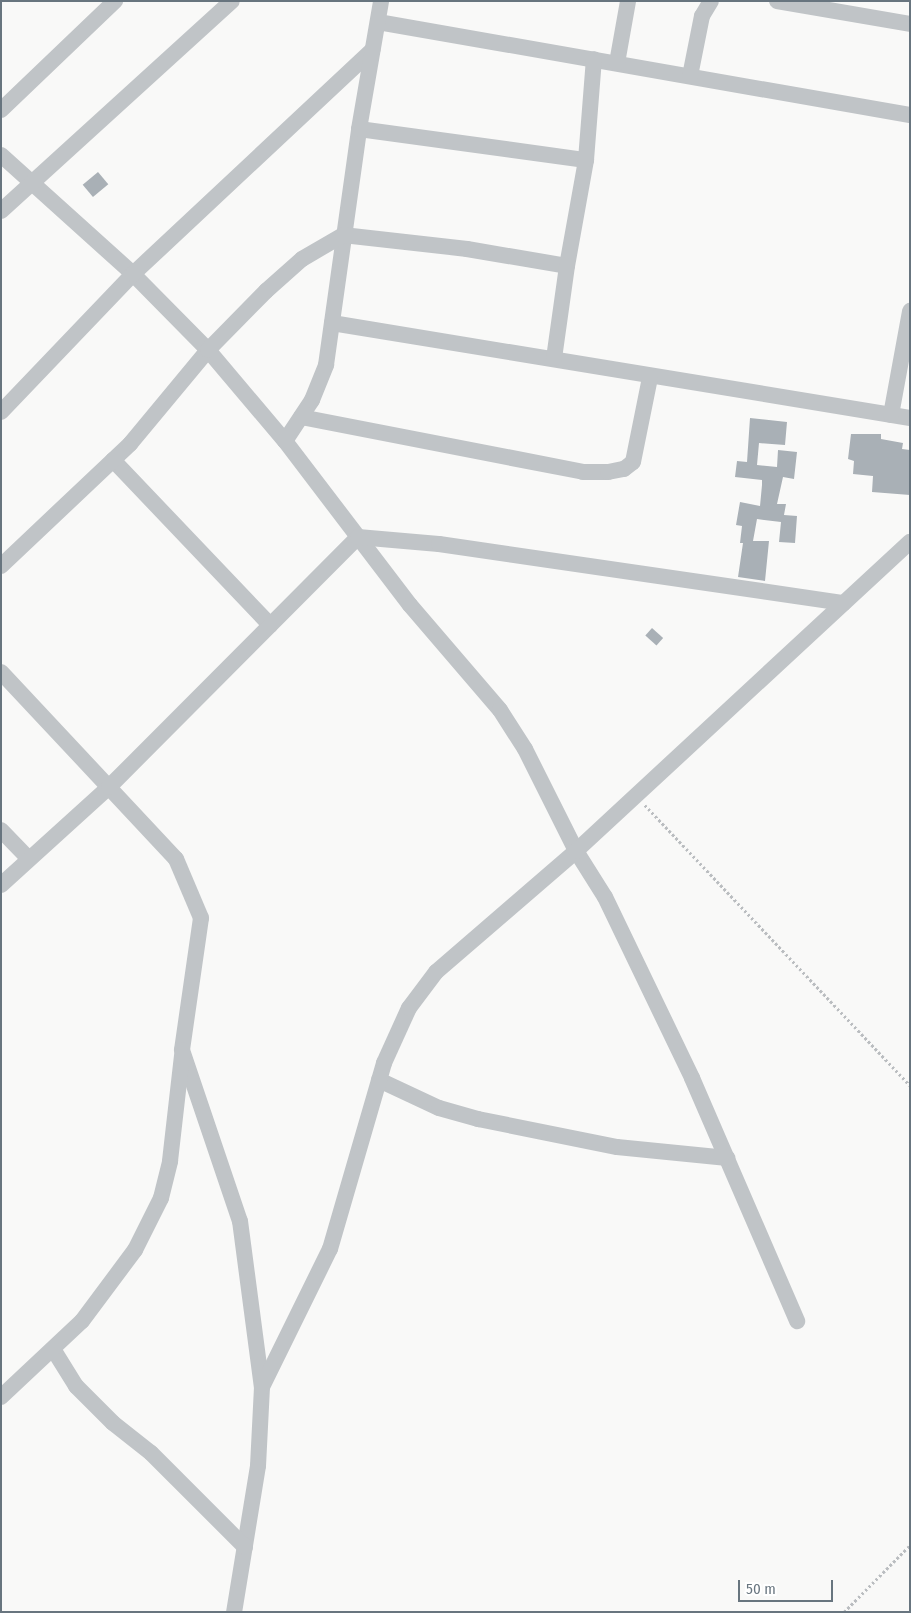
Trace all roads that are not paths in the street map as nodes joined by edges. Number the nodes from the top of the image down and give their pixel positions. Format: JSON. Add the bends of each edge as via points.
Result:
{"nodes":[{"id":1,"x":115,"y":1,"type":"edge"},
{"id":2,"x":232,"y":1,"type":"edge"},
{"id":3,"x":381,"y":1,"type":"edge"},
{"id":4,"x":628,"y":1,"type":"edge"},
{"id":5,"x":711,"y":1,"type":"edge"},
{"id":6,"x":777,"y":1,"type":"edge"},
{"id":7,"x":378,"y":22,"type":"junction"},
{"id":8,"x":910,"y":24,"type":"edge"},
{"id":9,"x":372,"y":50,"type":"junction"},
{"id":10,"x":594,"y":59,"type":"junction"},
{"id":11,"x":617,"y":63,"type":"junction"},
{"id":12,"x":690,"y":76,"type":"junction"},
{"id":13,"x":1,"y":110,"type":"edge"},
{"id":14,"x":910,"y":115,"type":"edge"},
{"id":15,"x":359,"y":129,"type":"junction"},
{"id":16,"x":1,"y":155,"type":"edge"},
{"id":17,"x":586,"y":160,"type":"junction"},
{"id":18,"x":31,"y":182,"type":"junction"},
{"id":19,"x":1,"y":212,"type":"edge"},
{"id":20,"x":343,"y":235,"type":"junction"},
{"id":21,"x":567,"y":266,"type":"junction"},
{"id":22,"x":132,"y":274,"type":"junction"},
{"id":23,"x":910,"y":311,"type":"edge"},
{"id":24,"x":332,"y":323,"type":"junction"},
{"id":25,"x":208,"y":350,"type":"junction"},
{"id":26,"x":554,"y":358,"type":"junction"},
{"id":27,"x":650,"y":378,"type":"junction"},
{"id":28,"x":1,"y":412,"type":"edge"},
{"id":29,"x":891,"y":415,"type":"junction"},
{"id":30,"x":301,"y":417,"type":"junction"},
{"id":31,"x":910,"y":418,"type":"edge"},
{"id":32,"x":285,"y":440,"type":"junction"},
{"id":33,"x":113,"y":460,"type":"junction"},
{"id":34,"x":358,"y":537,"type":"junction"},
{"id":35,"x":910,"y":542,"type":"edge"},
{"id":36,"x":1,"y":566,"type":"edge"},
{"id":37,"x":844,"y":603,"type":"junction"},
{"id":38,"x":270,"y":625,"type":"junction"},
{"id":39,"x":1,"y":672,"type":"edge"},
{"id":40,"x":109,"y":787,"type":"junction"},
{"id":41,"x":1,"y":830,"type":"edge"},
{"id":42,"x":576,"y":851,"type":"junction"},
{"id":43,"x":30,"y":860,"type":"junction"},
{"id":44,"x":1,"y":885,"type":"edge"},
{"id":45,"x":182,"y":1050,"type":"junction"},
{"id":46,"x":379,"y":1080,"type":"junction"},
{"id":47,"x":727,"y":1158,"type":"junction"},
{"id":48,"x":797,"y":1321,"type":"dead end"},
{"id":49,"x":53,"y":1348,"type":"junction"},
{"id":50,"x":262,"y":1386,"type":"junction"},
{"id":51,"x":1,"y":1397,"type":"edge"},
{"id":52,"x":245,"y":1547,"type":"junction"},
{"id":53,"x":234,"y":1612,"type":"edge"}],
"edges":[{"from":1,"to":13,"type":"street"},
{"from":2,"to":18,"type":"street"},
{"from":3,"to":7,"type":"street"},
{"from":4,"to":11,"type":"street"},
{"from":5,"to":12,"type":"street","via":[[702,16]]},
{"from":6,"to":8,"type":"street"},
{"from":7,"to":9,"type":"street"},
{"from":7,"to":10,"type":"street"},
{"from":9,"to":15,"type":"street"},
{"from":9,"to":22,"type":"street"},
{"from":10,"to":11,"type":"street"},
{"from":10,"to":17,"type":"street"},
{"from":11,"to":12,"type":"street"},
{"from":12,"to":14,"type":"street"},
{"from":15,"to":17,"type":"street"},
{"from":15,"to":20,"type":"street"},
{"from":16,"to":18,"type":"street"},
{"from":17,"to":21,"type":"street"},
{"from":18,"to":19,"type":"street"},
{"from":18,"to":22,"type":"street"},
{"from":20,"to":21,"type":"street","via":[[467,249]]},
{"from":20,"to":24,"type":"street"},
{"from":20,"to":25,"type":"street","via":[[302,259]]},
{"from":21,"to":26,"type":"street"},
{"from":22,"to":25,"type":"street"},
{"from":22,"to":28,"type":"street"},
{"from":23,"to":29,"type":"street"},
{"from":24,"to":26,"type":"street"},
{"from":24,"to":30,"type":"street","via":[[326,365],[312,400]]},
{"from":25,"to":32,"type":"street"},
{"from":25,"to":33,"type":"street"},
{"from":26,"to":27,"type":"street"},
{"from":27,"to":29,"type":"street"},
{"from":27,"to":30,"type":"street","via":[[633,462],[624,469],[608,472],[583,472]]},
{"from":29,"to":31,"type":"street"},
{"from":30,"to":32,"type":"street"},
{"from":32,"to":34,"type":"street"},
{"from":33,"to":36,"type":"street"},
{"from":33,"to":38,"type":"street"},
{"from":34,"to":37,"type":"street","via":[[439,544]]},
{"from":34,"to":38,"type":"street"},
{"from":34,"to":42,"type":"street","via":[[460,667],[500,710],[525,749]]},
{"from":35,"to":37,"type":"street"},
{"from":37,"to":42,"type":"street"},
{"from":38,"to":40,"type":"street"},
{"from":39,"to":40,"type":"street"},
{"from":40,"to":43,"type":"street"},
{"from":40,"to":45,"type":"street","via":[[176,860],[201,918]]},
{"from":41,"to":43,"type":"street"},
{"from":42,"to":46,"type":"street","via":[[436,972],[409,1008]]},
{"from":42,"to":47,"type":"street","via":[[605,897]]},
{"from":43,"to":44,"type":"street"},
{"from":45,"to":49,"type":"street","via":[[170,1161],[161,1198],[136,1250],[82,1321]]},
{"from":45,"to":50,"type":"street","via":[[240,1221]]},
{"from":46,"to":47,"type":"street","via":[[439,1108],[478,1119],[616,1147]]},
{"from":46,"to":50,"type":"street","via":[[330,1249],[307,1301]]},
{"from":47,"to":48,"type":"street"},
{"from":49,"to":51,"type":"street"},
{"from":49,"to":52,"type":"street","via":[[76,1386],[113,1424],[151,1453]]},
{"from":50,"to":52,"type":"street","via":[[258,1466]]},
{"from":52,"to":53,"type":"street"}]}
